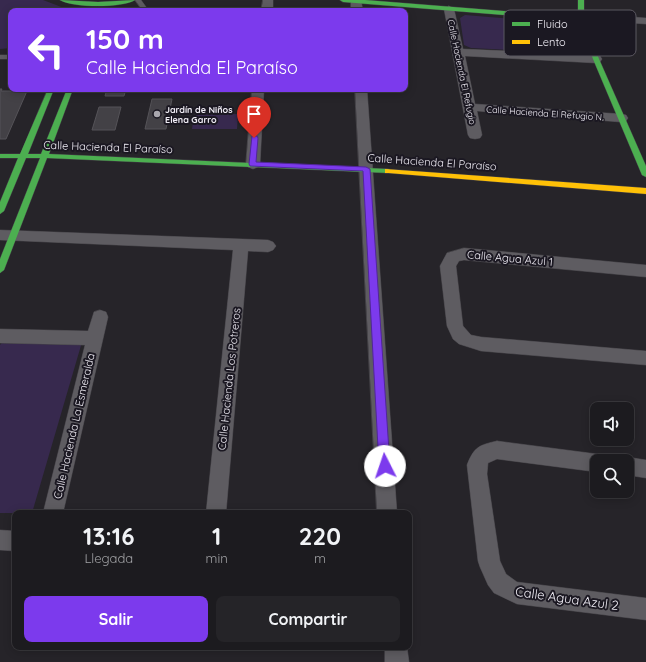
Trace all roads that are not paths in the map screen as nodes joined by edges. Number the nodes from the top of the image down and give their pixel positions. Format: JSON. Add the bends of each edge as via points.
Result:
{"nodes":[{"id":1,"x":63,"y":0,"type":"edge"},
{"id":2,"x":132,"y":0,"type":"edge"},
{"id":3,"x":343,"y":0,"type":"edge"},
{"id":4,"x":459,"y":0,"type":"edge"},
{"id":5,"x":356,"y":4,"type":"edge"},
{"id":6,"x":75,"y":7,"type":"edge"},
{"id":7,"x":102,"y":8,"type":"edge"},
{"id":8,"x":449,"y":9,"type":"junction"},
{"id":9,"x":581,"y":10,"type":"edge"},
{"id":10,"x":636,"y":20,"type":"edge"},
{"id":11,"x":646,"y":21,"type":"edge"},
{"id":12,"x":458,"y":52,"type":"junction"},
{"id":13,"x":504,"y":54,"type":"edge"},
{"id":14,"x":537,"y":56,"type":"edge"},
{"id":15,"x":595,"y":56,"type":"edge"},
{"id":16,"x":596,"y":59,"type":"junction"},
{"id":17,"x":50,"y":92,"type":"edge"},
{"id":18,"x":69,"y":92,"type":"edge"},
{"id":19,"x":258,"y":92,"type":"edge"},
{"id":20,"x":361,"y":92,"type":"edge"},
{"id":21,"x":469,"y":107,"type":"junction"},
{"id":22,"x":621,"y":118,"type":"junction"},
{"id":23,"x":475,"y":135,"type":"dead end"},
{"id":24,"x":0,"y":156,"type":"edge"},
{"id":25,"x":23,"y":156,"type":"junction"},
{"id":26,"x":44,"y":156,"type":"junction"},
{"id":27,"x":252,"y":164,"type":"junction"},
{"id":28,"x":366,"y":169,"type":"junction"},
{"id":29,"x":646,"y":174,"type":"edge"},
{"id":30,"x":646,"y":191,"type":"edge"},
{"id":31,"x":0,"y":211,"type":"edge"},
{"id":32,"x":6,"y":235,"type":"edge"},
{"id":33,"x":241,"y":245,"type":"junction"},
{"id":34,"x":268,"y":246,"type":"dead end"},
{"id":35,"x":0,"y":270,"type":"edge"},
{"id":36,"x":646,"y":271,"type":"edge"},
{"id":37,"x":100,"y":317,"type":"dead end"},
{"id":38,"x":0,"y":336,"type":"edge"},
{"id":39,"x":94,"y":338,"type":"junction"},
{"id":40,"x":646,"y":358,"type":"edge"},
{"id":41,"x":590,"y":462,"type":"edge"},
{"id":42,"x":634,"y":467,"type":"edge"},
{"id":43,"x":646,"y":469,"type":"edge"},
{"id":44,"x":54,"y":510,"type":"edge"},
{"id":45,"x":216,"y":510,"type":"edge"},
{"id":46,"x":387,"y":510,"type":"edge"},
{"id":47,"x":0,"y":540,"type":"edge"},
{"id":48,"x":12,"y":541,"type":"edge"},
{"id":49,"x":646,"y":609,"type":"edge"},
{"id":50,"x":396,"y":650,"type":"edge"},
{"id":51,"x":397,"y":662,"type":"edge"}],
"edges":[{"from":1,"to":6,"type":"street"},
{"from":2,"to":7,"type":"street"},
{"from":3,"to":5,"type":"street"},
{"from":4,"to":9,"type":"street"},
{"from":5,"to":8,"type":"street"},
{"from":6,"to":7,"type":"street"},
{"from":8,"to":9,"type":"street"},
{"from":8,"to":12,"type":"street","name":"Calle Hacienda El Refugio"},
{"from":10,"to":11,"type":"street"},
{"from":12,"to":13,"type":"street"},
{"from":12,"to":21,"type":"street","name":"Calle Hacienda El Refugio"},
{"from":14,"to":16,"type":"street"},
{"from":15,"to":16,"type":"street"},
{"from":16,"to":22,"type":"street"},
{"from":17,"to":25,"type":"street"},
{"from":18,"to":26,"type":"street"},
{"from":19,"to":27,"type":"street"},
{"from":20,"to":28,"type":"street"},
{"from":21,"to":22,"type":"street","name":"Calle Hacienda El Refugio N."},
{"from":21,"to":23,"type":"street","name":"Calle Hacienda El Refugio"},
{"from":22,"to":29,"type":"street"},
{"from":24,"to":25,"type":"street","name":"Calle Hacienda El Paraíso"},
{"from":25,"to":26,"type":"street","name":"Calle Hacienda El Paraíso"},
{"from":25,"to":31,"type":"street"},
{"from":26,"to":27,"type":"street","name":"Calle Hacienda El Paraíso"},
{"from":26,"to":32,"type":"street"},
{"from":27,"to":28,"type":"street","name":"Calle Hacienda El Paraíso"},
{"from":28,"to":30,"type":"street","name":"Calle Hacienda El Paraíso"},
{"from":28,"to":46,"type":"street"},
{"from":32,"to":33,"type":"street"},
{"from":32,"to":35,"type":"street"},
{"from":33,"to":34,"type":"street"},
{"from":33,"to":45,"type":"street","name":"Calle Hacienda Los Potreros"},
{"from":36,"to":40,"type":"street","name":"Calle Agua Azul 1","via":[[473,254],[453,257],[448,266],[455,326],[462,340],[481,344]]},
{"from":37,"to":39,"type":"street","name":"Calle Hacienda La Esmeralda"},
{"from":38,"to":39,"type":"street","name":"Calle Hacienda La Esmeralda"},
{"from":39,"to":44,"type":"street","name":"Calle Hacienda La Esmeralda"},
{"from":41,"to":49,"type":"street","name":"Calle Agua Azul 2","via":[[497,450],[480,457],[477,474],[492,571],[498,582],[517,594]]},
{"from":42,"to":43,"type":"street"},
{"from":47,"to":48,"type":"street"},
{"from":50,"to":51,"type":"street"}]}
